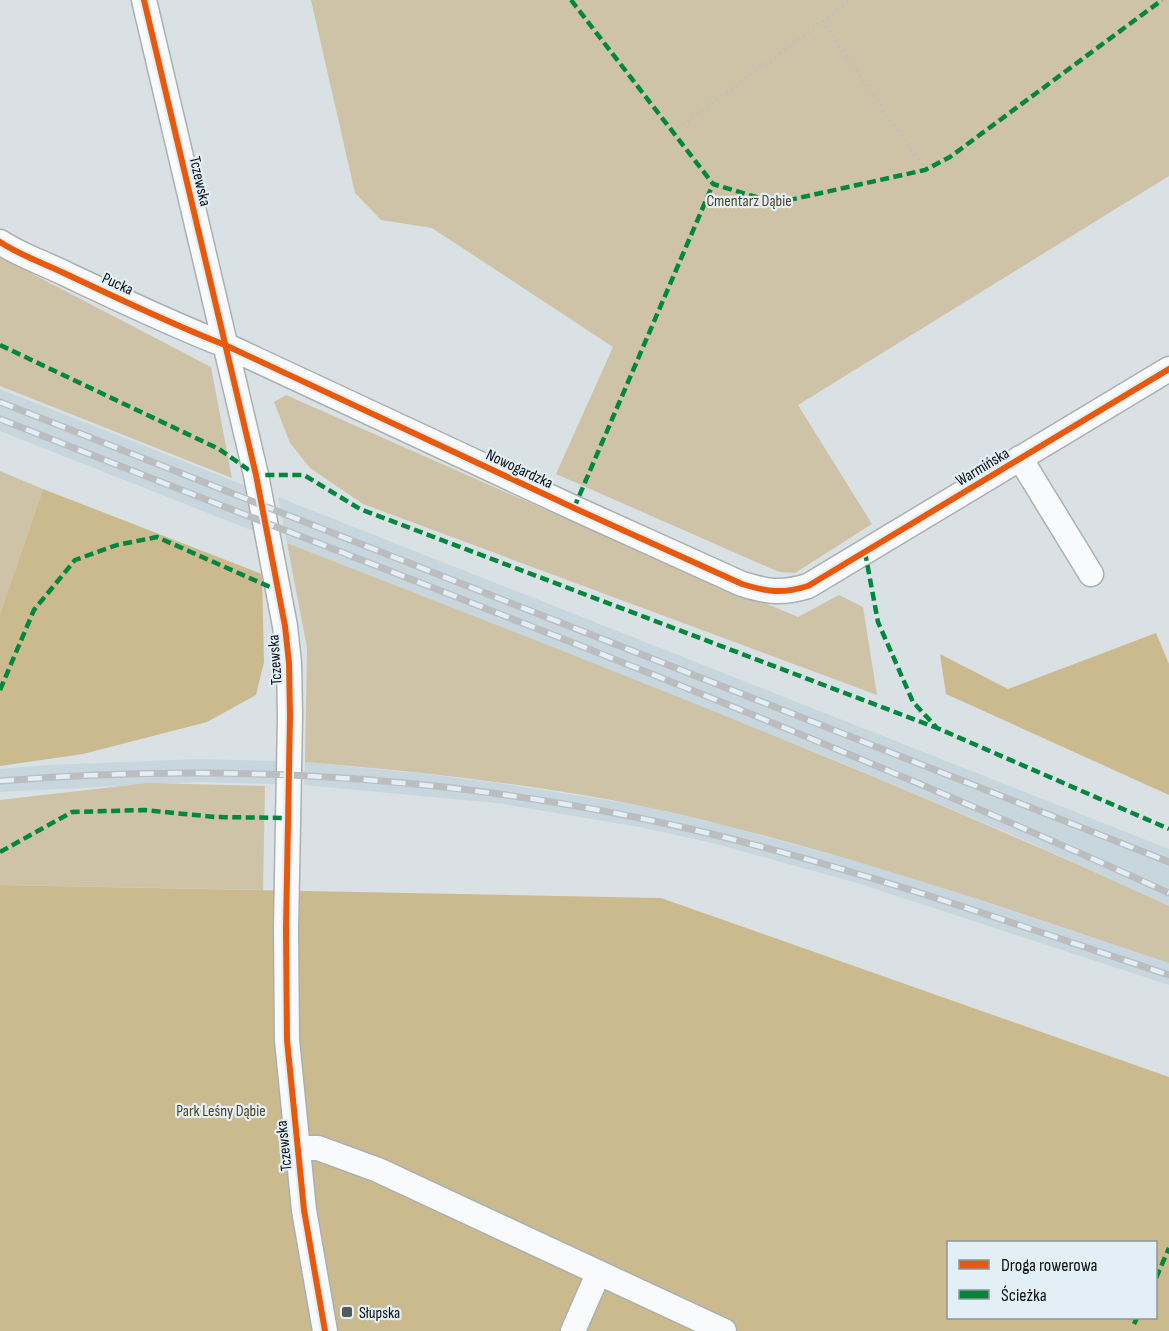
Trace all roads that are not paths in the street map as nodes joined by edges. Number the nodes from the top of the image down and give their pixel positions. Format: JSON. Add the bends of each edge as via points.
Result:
{"nodes":[{"id":1,"x":144,"y":0,"type":"edge"},
{"id":2,"x":0,"y":242,"type":"edge"},
{"id":3,"x":225,"y":345,"type":"junction"},
{"id":4,"x":1169,"y":369,"type":"edge"},
{"id":5,"x":1020,"y":458,"type":"junction"},
{"id":6,"x":1091,"y":573,"type":"dead end"},
{"id":7,"x":808,"y":586,"type":"joint"},
{"id":8,"x":297,"y":1149,"type":"junction"},
{"id":9,"x":598,"y":1274,"type":"junction"},
{"id":10,"x":325,"y":1331,"type":"edge"},
{"id":11,"x":573,"y":1331,"type":"edge"},
{"id":12,"x":724,"y":1331,"type":"edge"}],
"edges":[{"from":1,"to":3,"type":"street","name":"Tczewska"},
{"from":2,"to":3,"type":"street","name":"Pucka","via":[[15,253]]},
{"from":3,"to":7,"type":"street","name":"Nowogardzka","via":[[742,584],[787,592]]},
{"from":3,"to":8,"type":"street","name":"Tczewska","via":[[266,523],[289,663],[285,997]]},
{"from":4,"to":5,"type":"street","name":"Warmińska"},
{"from":5,"to":6,"type":"street","name":"Warmińska"},
{"from":5,"to":7,"type":"street","name":"Warmińska"},
{"from":8,"to":9,"type":"street","via":[[318,1148],[378,1170]]},
{"from":8,"to":10,"type":"street","name":"Tczewska"},
{"from":9,"to":11,"type":"street"},
{"from":9,"to":12,"type":"street"}]}
